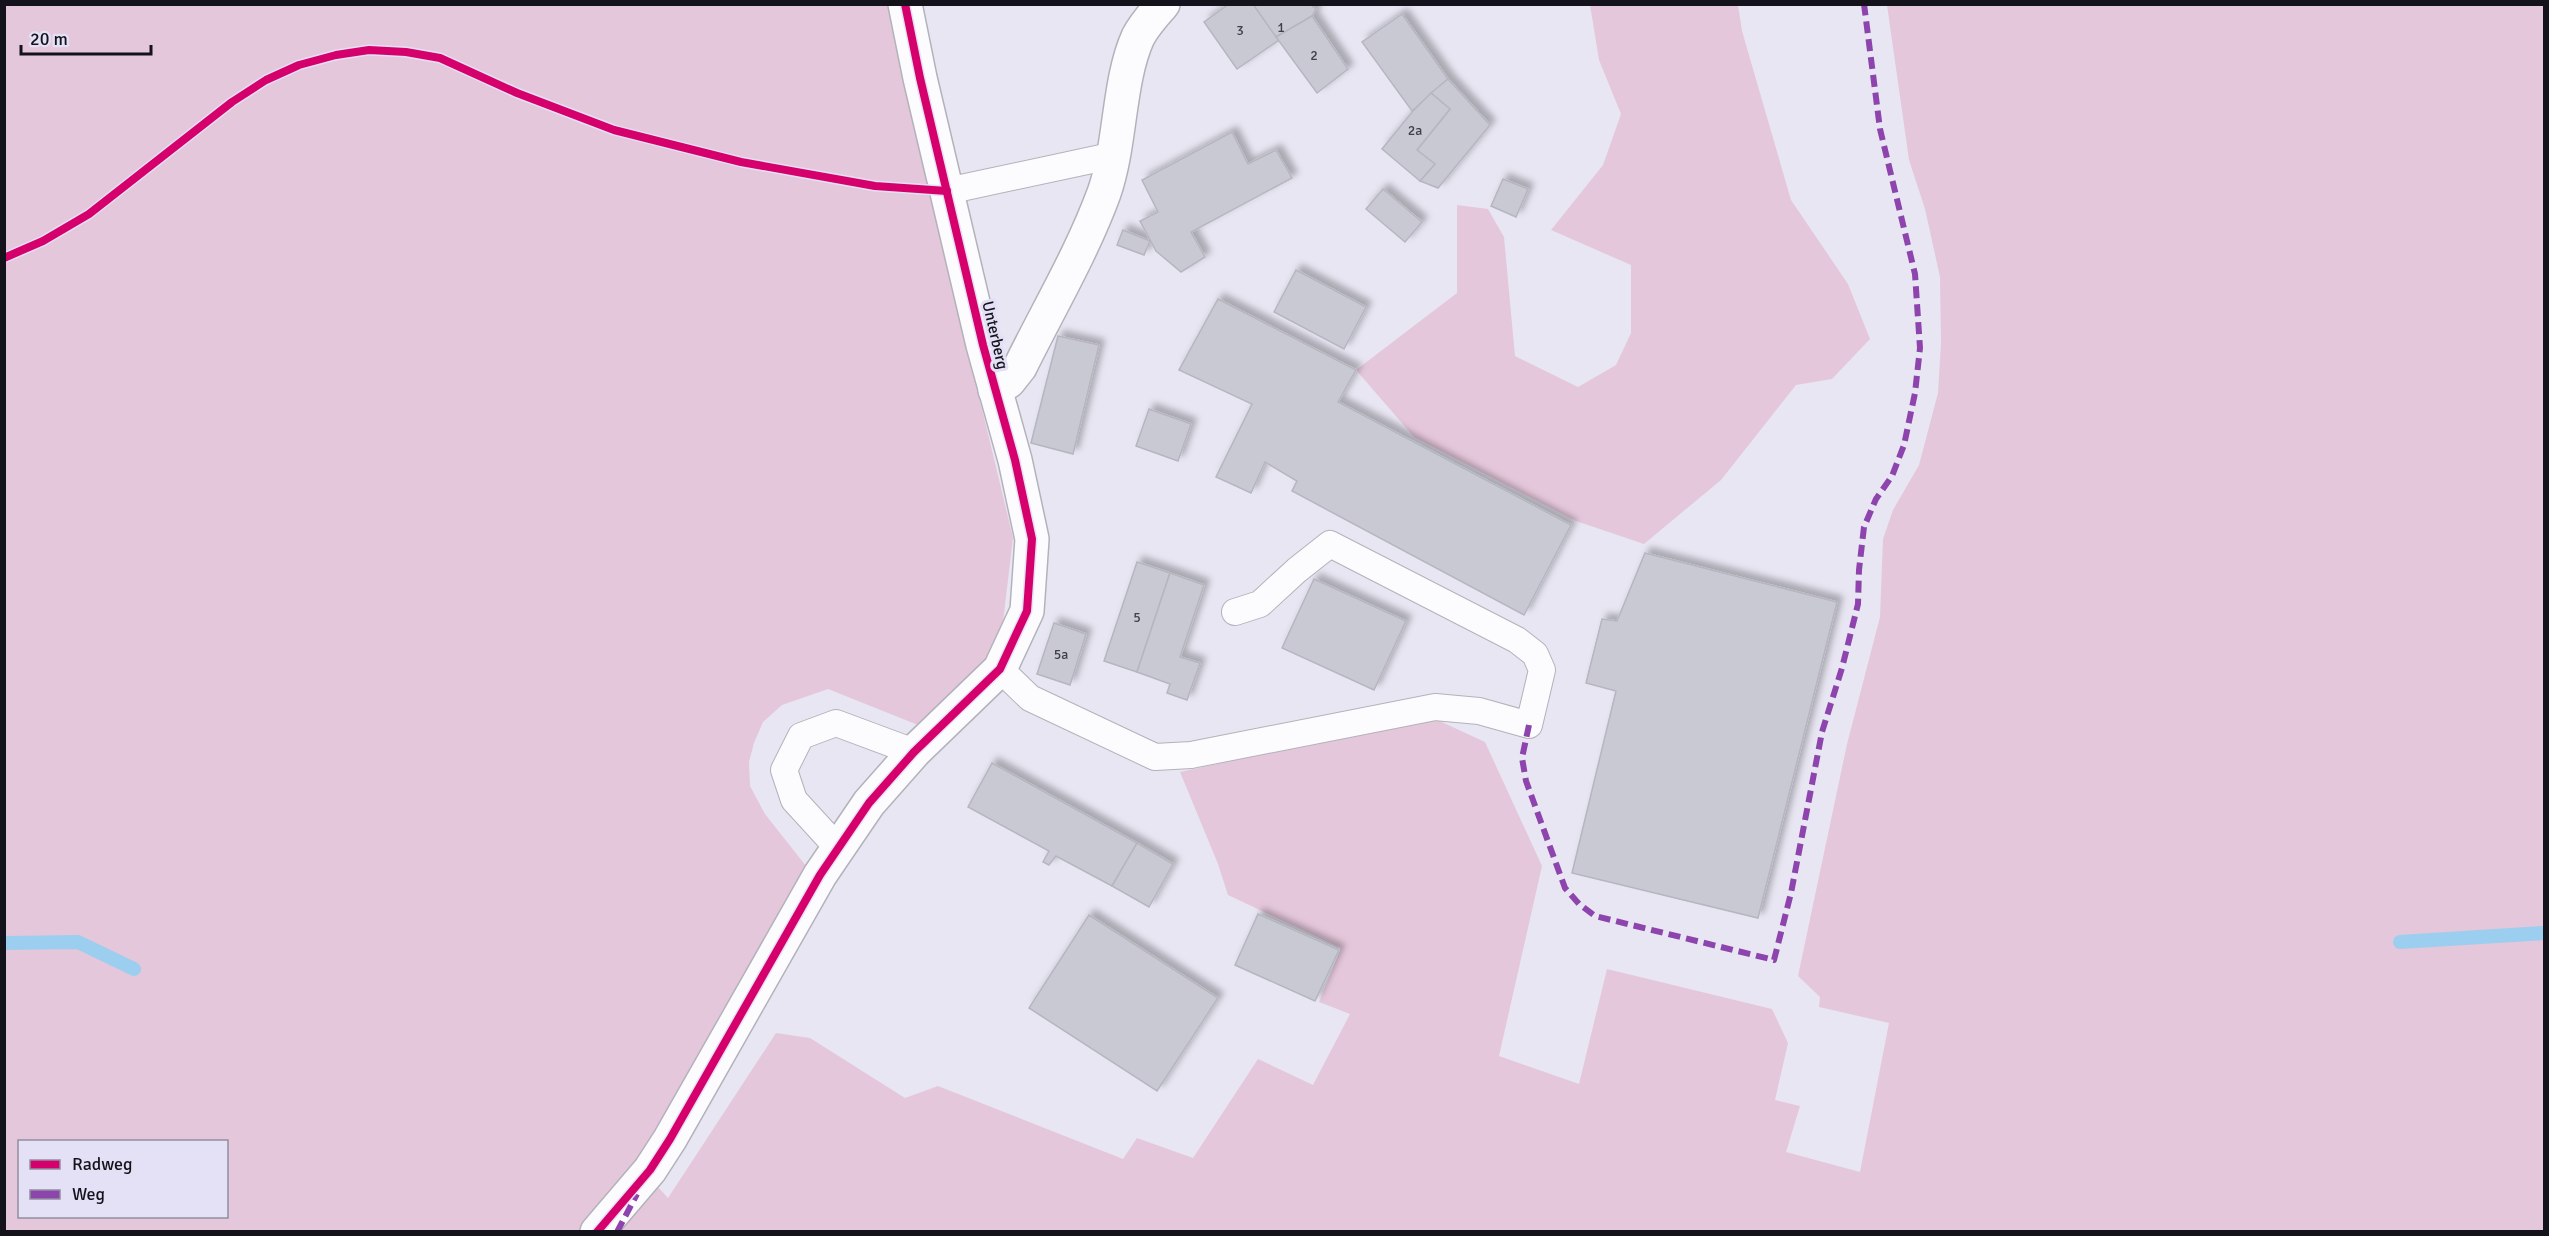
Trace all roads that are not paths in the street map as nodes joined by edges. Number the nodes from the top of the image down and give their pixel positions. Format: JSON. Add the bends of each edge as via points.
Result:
{"nodes":[{"id":1,"x":905,"y":4,"type":"edge"},
{"id":2,"x":1163,"y":4,"type":"edge"},
{"id":3,"x":1115,"y":155,"type":"junction"},
{"id":4,"x":947,"y":191,"type":"junction"},
{"id":5,"x":995,"y":390,"type":"junction"},
{"id":6,"x":1235,"y":612,"type":"dead end"},
{"id":7,"x":1000,"y":669,"type":"junction"},
{"id":8,"x":914,"y":752,"type":"junction"},
{"id":9,"x":838,"y":848,"type":"junction"},
{"id":10,"x":597,"y":1232,"type":"edge"}],
"edges":[{"from":1,"to":4,"type":"street","name":"Unterberg"},
{"from":2,"to":3,"type":"street","name":"Unterberg","via":[[1138,37]]},
{"from":3,"to":4,"type":"lane"},
{"from":3,"to":5,"type":"street","name":"Unterberg","via":[[1087,232],[1020,367]]},
{"from":4,"to":5,"type":"street","name":"Unterberg"},
{"from":5,"to":7,"type":"street","name":"Unterberg","via":[[1032,539],[1027,611]]},
{"from":6,"to":7,"type":"lane","via":[[1260,604],[1330,544],[1517,640],[1535,654],[1542,670],[1529,725],[1479,711],[1435,707],[1191,755],[1155,757],[1030,698]]},
{"from":7,"to":8,"type":"street"},
{"from":8,"to":9,"type":"street","via":[[869,802]]},
{"from":8,"to":9,"type":"lane","via":[[836,723],[801,736],[784,770],[794,800]]},
{"from":9,"to":10,"type":"street","via":[[670,1139],[650,1170]]}]}
